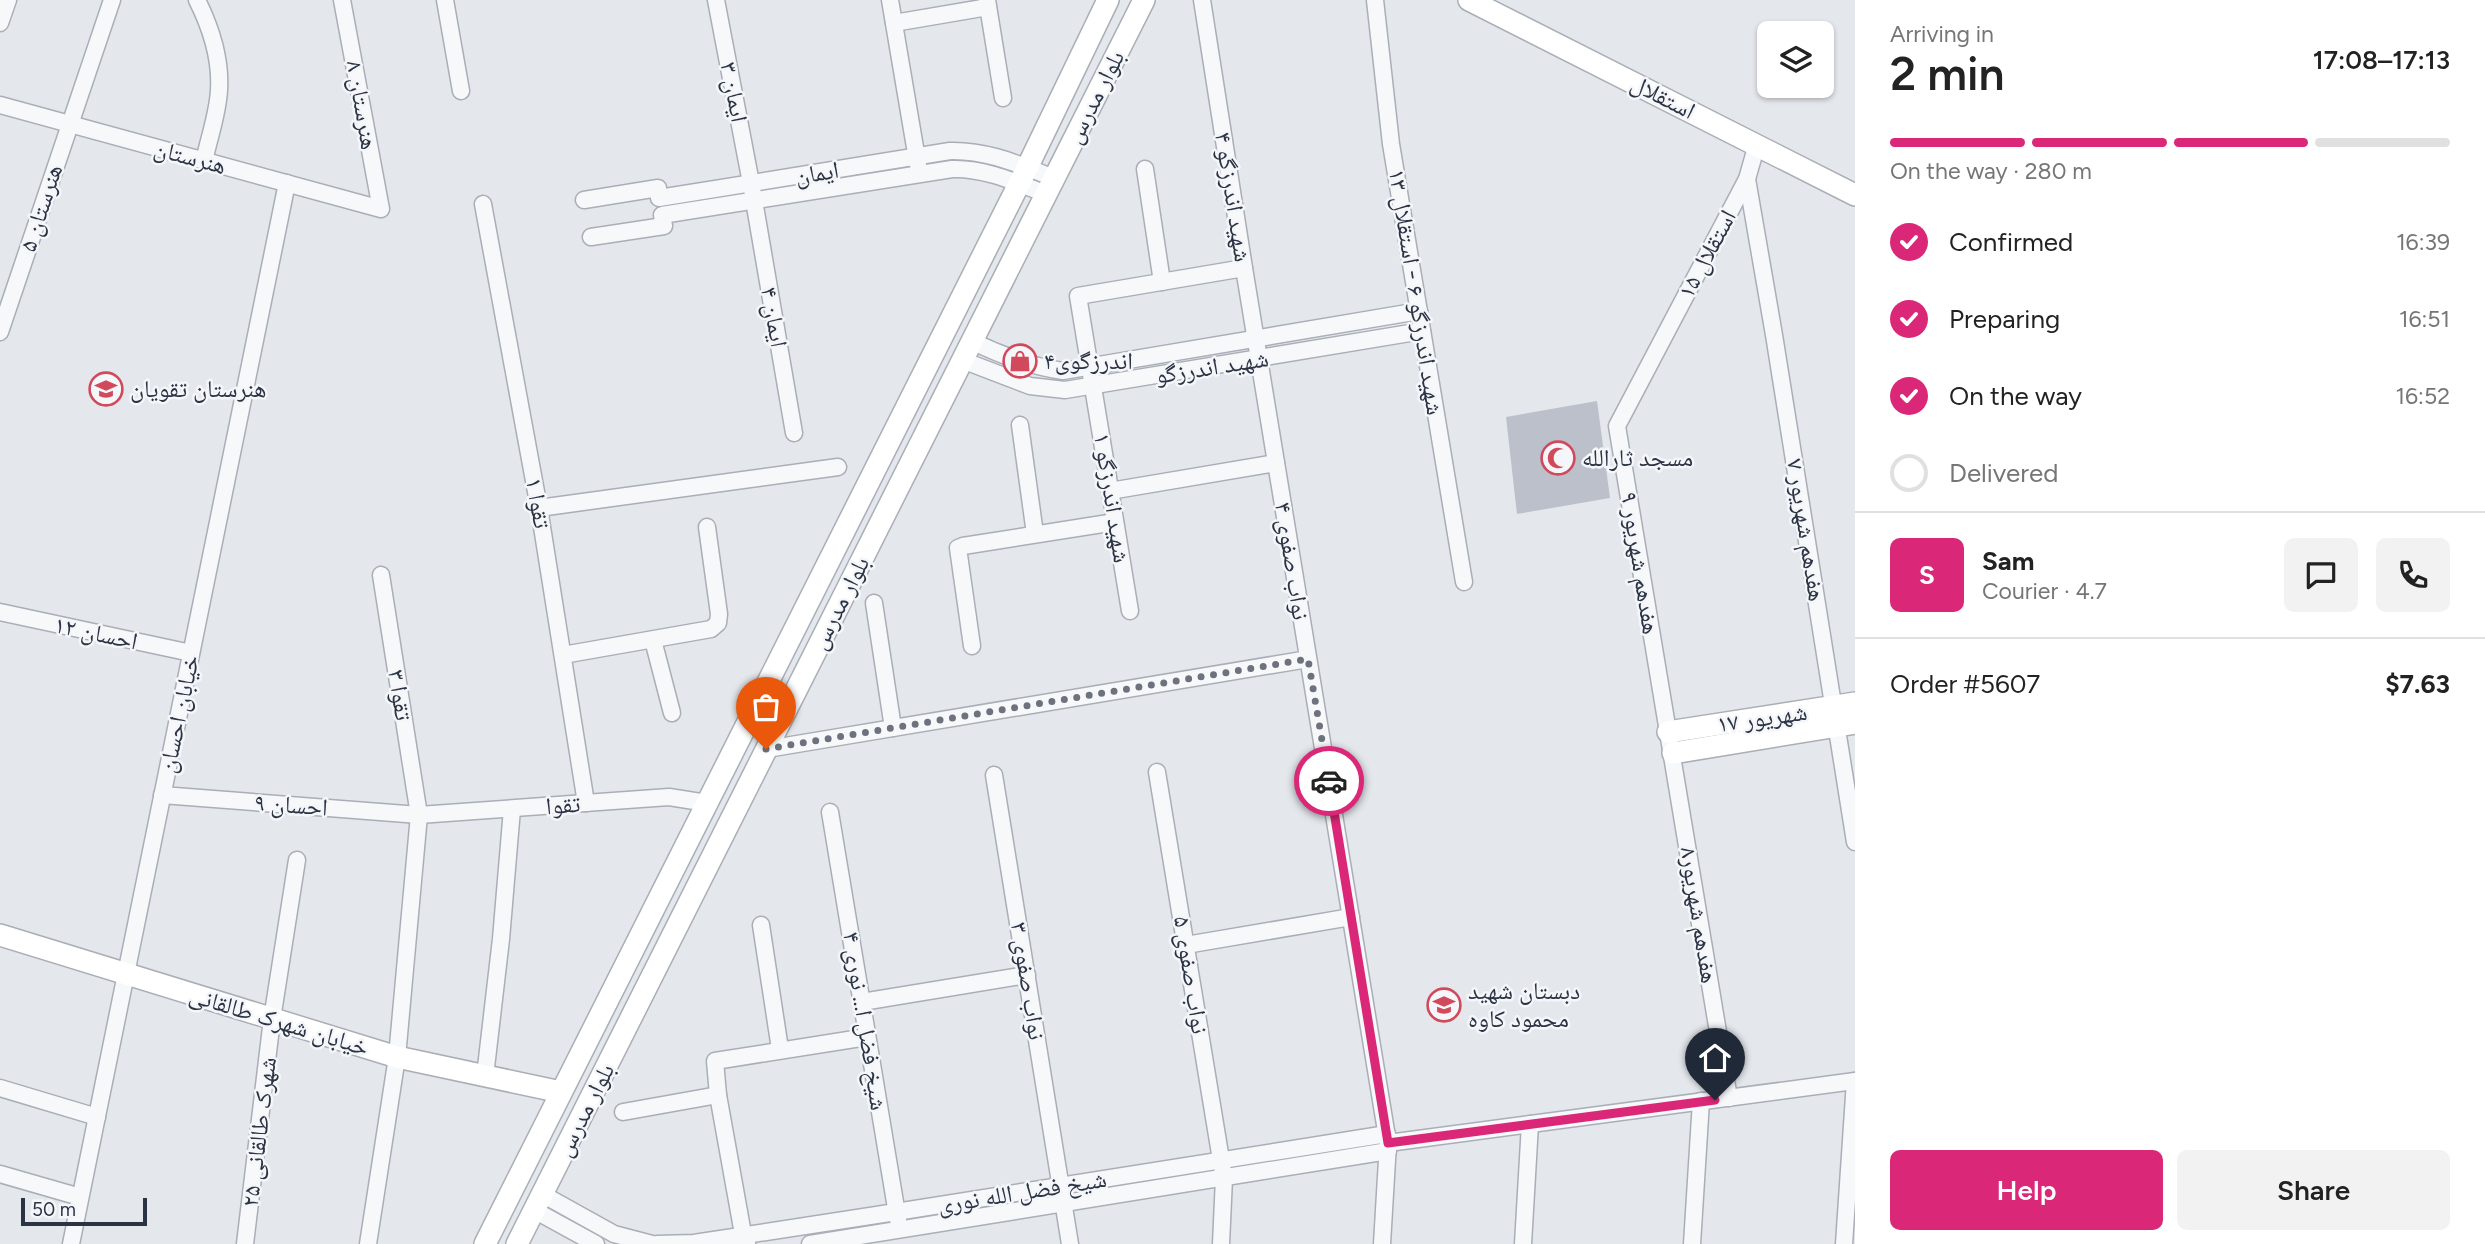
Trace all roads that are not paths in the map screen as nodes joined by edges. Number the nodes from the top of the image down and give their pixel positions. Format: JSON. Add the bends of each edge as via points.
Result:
{"nodes":[{"id":1,"x":8,"y":0,"type":"edge"},
{"id":2,"x":112,"y":0,"type":"edge"},
{"id":3,"x":197,"y":0,"type":"edge"},
{"id":4,"x":342,"y":0,"type":"edge"},
{"id":5,"x":445,"y":0,"type":"edge"},
{"id":6,"x":716,"y":0,"type":"edge"},
{"id":7,"x":890,"y":0,"type":"edge"},
{"id":8,"x":1108,"y":0,"type":"edge"},
{"id":9,"x":1144,"y":0,"type":"edge"},
{"id":10,"x":1202,"y":0,"type":"edge"},
{"id":11,"x":1376,"y":0,"type":"edge"},
{"id":12,"x":1469,"y":0,"type":"edge"},
{"id":13,"x":987,"y":4,"type":"edge"},
{"id":14,"x":0,"y":23,"type":"edge"},
{"id":15,"x":894,"y":23,"type":"junction"},
{"id":16,"x":461,"y":91,"type":"dead end"},
{"id":17,"x":1003,"y":98,"type":"dead end"},
{"id":18,"x":0,"y":105,"type":"edge"},
{"id":19,"x":69,"y":124,"type":"junction"},
{"id":20,"x":1758,"y":144,"type":"junction"},
{"id":21,"x":916,"y":157,"type":"junction"},
{"id":22,"x":204,"y":161,"type":"junction"},
{"id":23,"x":1145,"y":169,"type":"dead end"},
{"id":24,"x":919,"y":174,"type":"junction"},
{"id":25,"x":1023,"y":176,"type":"junction"},
{"id":26,"x":1747,"y":179,"type":"junction"},
{"id":27,"x":287,"y":183,"type":"junction"},
{"id":28,"x":751,"y":183,"type":"junction"},
{"id":29,"x":1050,"y":186,"type":"junction"},
{"id":30,"x":1855,"y":195,"type":"edge"},
{"id":31,"x":584,"y":200,"type":"dead end"},
{"id":32,"x":754,"y":201,"type":"junction"},
{"id":33,"x":483,"y":204,"type":"dead end"},
{"id":34,"x":381,"y":209,"type":"joint"},
{"id":35,"x":591,"y":237,"type":"dead end"},
{"id":36,"x":1244,"y":268,"type":"junction"},
{"id":37,"x":1161,"y":282,"type":"junction"},
{"id":38,"x":1419,"y":311,"type":"junction"},
{"id":39,"x":1422,"y":331,"type":"junction"},
{"id":40,"x":0,"y":332,"type":"edge"},
{"id":41,"x":1256,"y":339,"type":"junction"},
{"id":42,"x":972,"y":341,"type":"junction"},
{"id":43,"x":1259,"y":359,"type":"junction"},
{"id":44,"x":962,"y":360,"type":"junction"},
{"id":45,"x":1651,"y":361,"type":"joint"},
{"id":46,"x":1090,"y":367,"type":"junction"},
{"id":47,"x":1093,"y":386,"type":"junction"},
{"id":48,"x":1020,"y":425,"type":"dead end"},
{"id":49,"x":794,"y":433,"type":"dead end"},
{"id":50,"x":1276,"y":463,"type":"junction"},
{"id":51,"x":838,"y":467,"type":"dead end"},
{"id":52,"x":1111,"y":491,"type":"junction"},
{"id":53,"x":540,"y":508,"type":"junction"},
{"id":54,"x":1115,"y":522,"type":"junction"},
{"id":55,"x":707,"y":527,"type":"dead end"},
{"id":56,"x":1035,"y":534,"type":"junction"},
{"id":57,"x":381,"y":575,"type":"dead end"},
{"id":58,"x":1464,"y":582,"type":"dead end"},
{"id":59,"x":874,"y":603,"type":"dead end"},
{"id":60,"x":1130,"y":611,"type":"dead end"},
{"id":61,"x":0,"y":612,"type":"edge"},
{"id":62,"x":653,"y":639,"type":"junction"},
{"id":63,"x":972,"y":646,"type":"dead end"},
{"id":64,"x":191,"y":653,"type":"junction"},
{"id":65,"x":563,"y":655,"type":"junction"},
{"id":66,"x":1308,"y":659,"type":"junction"},
{"id":67,"x":672,"y":713,"type":"dead end"},
{"id":68,"x":1845,"y":715,"type":"edge"},
{"id":69,"x":893,"y":728,"type":"junction"},
{"id":70,"x":1668,"y":732,"type":"junction"},
{"id":71,"x":766,"y":749,"type":"junction"},
{"id":72,"x":1673,"y":753,"type":"junction"},
{"id":73,"x":1157,"y":772,"type":"dead end"},
{"id":74,"x":993,"y":775,"type":"dead end"},
{"id":75,"x":162,"y":795,"type":"junction"},
{"id":76,"x":586,"y":803,"type":"junction"},
{"id":77,"x":707,"y":803,"type":"junction"},
{"id":78,"x":512,"y":809,"type":"junction"},
{"id":79,"x":830,"y":812,"type":"dead end"},
{"id":80,"x":419,"y":815,"type":"junction"},
{"id":81,"x":1855,"y":842,"type":"edge"},
{"id":82,"x":297,"y":860,"type":"dead end"},
{"id":83,"x":1351,"y":918,"type":"junction"},
{"id":84,"x":761,"y":925,"type":"dead end"},
{"id":85,"x":0,"y":934,"type":"edge"},
{"id":86,"x":1186,"y":945,"type":"junction"},
{"id":87,"x":126,"y":974,"type":"junction"},
{"id":88,"x":1027,"y":975,"type":"junction"},
{"id":89,"x":862,"y":1002,"type":"junction"},
{"id":90,"x":272,"y":1019,"type":"junction"},
{"id":91,"x":867,"y":1037,"type":"junction"},
{"id":92,"x":780,"y":1049,"type":"junction"},
{"id":93,"x":397,"y":1057,"type":"junction"},
{"id":94,"x":485,"y":1076,"type":"junction"},
{"id":95,"x":1855,"y":1081,"type":"edge"},
{"id":96,"x":0,"y":1088,"type":"edge"},
{"id":97,"x":561,"y":1092,"type":"junction"},
{"id":98,"x":718,"y":1095,"type":"junction"},
{"id":99,"x":1729,"y":1098,"type":"junction"},
{"id":100,"x":1701,"y":1101,"type":"junction"},
{"id":101,"x":622,"y":1112,"type":"dead end"},
{"id":102,"x":97,"y":1117,"type":"junction"},
{"id":103,"x":1530,"y":1124,"type":"junction"},
{"id":104,"x":1388,"y":1143,"type":"junction"},
{"id":105,"x":1221,"y":1161,"type":"junction"},
{"id":106,"x":0,"y":1174,"type":"edge"},
{"id":107,"x":1224,"y":1178,"type":"junction"},
{"id":108,"x":1062,"y":1186,"type":"junction"},
{"id":109,"x":80,"y":1198,"type":"junction"},
{"id":110,"x":538,"y":1202,"type":"junction"},
{"id":111,"x":1064,"y":1203,"type":"junction"},
{"id":112,"x":896,"y":1212,"type":"junction"},
{"id":113,"x":908,"y":1234,"type":"edge"},
{"id":114,"x":745,"y":1239,"type":"edge"},
{"id":115,"x":71,"y":1244,"type":"edge"},
{"id":116,"x":245,"y":1244,"type":"edge"},
{"id":117,"x":368,"y":1244,"type":"edge"},
{"id":118,"x":485,"y":1244,"type":"edge"},
{"id":119,"x":517,"y":1244,"type":"edge"},
{"id":120,"x":596,"y":1244,"type":"edge"},
{"id":121,"x":654,"y":1244,"type":"edge"},
{"id":122,"x":810,"y":1244,"type":"edge"},
{"id":123,"x":1070,"y":1244,"type":"edge"},
{"id":124,"x":1221,"y":1244,"type":"edge"},
{"id":125,"x":1381,"y":1244,"type":"edge"},
{"id":126,"x":1524,"y":1244,"type":"edge"},
{"id":127,"x":1692,"y":1244,"type":"edge"},
{"id":128,"x":1844,"y":1244,"type":"edge"}],
"edges":[{"from":1,"to":14,"type":"street"},
{"from":2,"to":19,"type":"street","name":"هنرستان ۵"},
{"from":3,"to":22,"type":"street","via":[[217,55],[219,91]]},
{"from":4,"to":34,"type":"street","name":"هنرستان ۸"},
{"from":5,"to":16,"type":"street"},
{"from":6,"to":28,"type":"street","name":"ایمان ۳"},
{"from":7,"to":15,"type":"street"},
{"from":8,"to":25,"type":"main road","name":"بلوار مدرس"},
{"from":9,"to":29,"type":"main road","name":"بلوار مدرس"},
{"from":10,"to":36,"type":"street","name":"شهید اندرزگو ۴"},
{"from":11,"to":38,"type":"street","name":"شهید اندرزگو ۶ - استقلال ۱۳","via":[[1391,144]]},
{"from":12,"to":20,"type":"main road","name":"استقلال"},
{"from":13,"to":15,"type":"street"},
{"from":13,"to":17,"type":"street"},
{"from":15,"to":21,"type":"street"},
{"from":18,"to":19,"type":"street","name":"هنرستان"},
{"from":19,"to":22,"type":"street","name":"هنرستان"},
{"from":19,"to":40,"type":"street","name":"هنرستان ۵"},
{"from":20,"to":26,"type":"street","name":"استقلال ۱۵"},
{"from":20,"to":30,"type":"main road","name":"استقلال"},
{"from":21,"to":24,"type":"street"},
{"from":21,"to":25,"type":"street","name":"ایمان","via":[[972,151],[993,156]]},
{"from":21,"to":28,"type":"street","name":"ایمان"},
{"from":22,"to":27,"type":"street","name":"هنرستان"},
{"from":23,"to":37,"type":"street"},
{"from":24,"to":25,"type":"street","name":"ایمان","via":[[970,169]]},
{"from":24,"to":32,"type":"street","name":"ایمان"},
{"from":25,"to":29,"type":"street","name":"ایمان"},
{"from":25,"to":77,"type":"main road","name":"بلوار مدرس"},
{"from":26,"to":45,"type":"street","name":"استقلال ۱۵"},
{"from":26,"to":68,"type":"street","name":"هفدهم شهریور ۷"},
{"from":27,"to":34,"type":"street","name":"هنرستان"},
{"from":27,"to":64,"type":"street","name":"خیابان احسان"},
{"from":28,"to":31,"type":"street","name":"ایمان","via":[[660,198],[658,188]]},
{"from":28,"to":32,"type":"street","name":"ایمان ۳"},
{"from":29,"to":42,"type":"main road","name":"بلوار مدرس"},
{"from":32,"to":35,"type":"street","name":"ایمان","via":[[662,215],[664,226]]},
{"from":32,"to":49,"type":"street","name":"ایمان ۴"},
{"from":33,"to":53,"type":"street","name":"تقوا ۱"},
{"from":36,"to":37,"type":"street"},
{"from":36,"to":41,"type":"street","name":"شهید اندرزگو ۴"},
{"from":37,"to":46,"type":"street","name":"شهید اندرزگو ۱","via":[[1079,296]]},
{"from":38,"to":39,"type":"street","name":"شهید اندرزگو ۶ - استقلال ۱۳"},
{"from":38,"to":41,"type":"street"},
{"from":39,"to":43,"type":"street","name":"شهید اندرزگو"},
{"from":39,"to":58,"type":"street","name":"شهید اندرزگو ۶ - استقلال ۱۳"},
{"from":41,"to":43,"type":"street","name":"شهید اندرزگو ۴"},
{"from":41,"to":46,"type":"street"},
{"from":42,"to":44,"type":"main road","name":"بلوار مدرس"},
{"from":42,"to":46,"type":"street","via":[[1031,366],[1063,371]]},
{"from":43,"to":47,"type":"street","name":"شهید اندرزگو"},
{"from":43,"to":50,"type":"street","name":"نواب صفوی ۴"},
{"from":44,"to":47,"type":"street","name":"شهید اندرزگو","via":[[1030,386],[1065,390]]},
{"from":44,"to":71,"type":"main road","name":"بلوار مدرس"},
{"from":45,"to":70,"type":"street","name":"هفدهم شهریور ۹","via":[[1617,426]]},
{"from":46,"to":47,"type":"street","name":"شهید اندرزگو ۱"},
{"from":47,"to":52,"type":"street","name":"شهید اندرزگو ۱"},
{"from":48,"to":56,"type":"street"},
{"from":50,"to":52,"type":"street"},
{"from":50,"to":66,"type":"street","name":"نواب صفوی ۴"},
{"from":51,"to":53,"type":"street"},
{"from":52,"to":54,"type":"street","name":"شهید اندرزگو ۱"},
{"from":53,"to":65,"type":"street","name":"تقوا ۱"},
{"from":54,"to":56,"type":"street"},
{"from":54,"to":60,"type":"street","name":"شهید اندرزگو ۱"},
{"from":55,"to":62,"type":"street","via":[[718,623],[711,629]]},
{"from":56,"to":63,"type":"street","via":[[958,548]]},
{"from":57,"to":80,"type":"street","name":"تقوا ۳"},
{"from":59,"to":69,"type":"street"},
{"from":61,"to":64,"type":"street","name":"احسان ۱۲"},
{"from":62,"to":65,"type":"street"},
{"from":62,"to":67,"type":"street"},
{"from":64,"to":75,"type":"street","name":"خیابان احسان"},
{"from":65,"to":76,"type":"street","name":"تقوا ۱"},
{"from":66,"to":69,"type":"street"},
{"from":66,"to":83,"type":"street","name":"نواب صفوی ۴"},
{"from":68,"to":70,"type":"main road","name":"۱۷ شهریور"},
{"from":68,"to":72,"type":"main road","name":"۱۷ شهریور"},
{"from":68,"to":81,"type":"street","name":"هفدهم شهریور ۷"},
{"from":69,"to":71,"type":"street"},
{"from":70,"to":72,"type":"street","name":"هفدهم شهریور۸"},
{"from":71,"to":110,"type":"main road","name":"بلوار مدرس"},
{"from":72,"to":99,"type":"street","name":"هفدهم شهریور۸"},
{"from":73,"to":86,"type":"street","name":"نواب صفوی ۵"},
{"from":74,"to":88,"type":"street","name":"نواب صفوی ۳"},
{"from":75,"to":80,"type":"street","name":"احسان ۹"},
{"from":75,"to":87,"type":"street","name":"خیابان احسان"},
{"from":76,"to":77,"type":"street","name":"تقوا","via":[[668,797]]},
{"from":76,"to":78,"type":"street","name":"تقوا"},
{"from":77,"to":97,"type":"main road","name":"بلوار مدرس"},
{"from":78,"to":80,"type":"street","name":"تقوا"},
{"from":78,"to":94,"type":"street"},
{"from":79,"to":89,"type":"street","name":"شیخ فضل ا... نوری ۴"},
{"from":80,"to":93,"type":"street","name":"تقوا ۳"},
{"from":82,"to":90,"type":"street","name":"شهرک طالقانی ۲۵"},
{"from":83,"to":86,"type":"street"},
{"from":83,"to":104,"type":"street","name":"نواب صفوی ۴"},
{"from":84,"to":92,"type":"street"},
{"from":85,"to":87,"type":"main road","name":"خیابان شهرک طالقانی"},
{"from":86,"to":105,"type":"street","name":"نواب صفوی ۵"},
{"from":87,"to":90,"type":"main road","name":"خیابان شهرک طالقانی"},
{"from":87,"to":102,"type":"street","name":"خیابان احسان"},
{"from":88,"to":89,"type":"street"},
{"from":88,"to":108,"type":"street","name":"نواب صفوی ۳"},
{"from":89,"to":91,"type":"street","name":"شیخ فضل ا... نوری ۴"},
{"from":90,"to":93,"type":"main road","name":"خیابان شهرک طالقانی"},
{"from":90,"to":116,"type":"street","name":"شهرک طالقانی ۲۵"},
{"from":91,"to":92,"type":"street"},
{"from":91,"to":112,"type":"street","name":"شیخ فضل ا... نوری ۴"},
{"from":92,"to":98,"type":"street","via":[[715,1061]]},
{"from":93,"to":94,"type":"main road","name":"خیابان شهرک طالقانی"},
{"from":93,"to":117,"type":"street","name":"تقوا ۳"},
{"from":94,"to":97,"type":"main road","name":"خیابان شهرک طالقانی"},
{"from":95,"to":99,"type":"street"},
{"from":95,"to":128,"type":"street"},
{"from":96,"to":102,"type":"street"},
{"from":97,"to":118,"type":"main road","name":"بلوار مدرس"},
{"from":98,"to":101,"type":"street"},
{"from":98,"to":114,"type":"street"},
{"from":99,"to":100,"type":"street"},
{"from":100,"to":103,"type":"street"},
{"from":100,"to":127,"type":"street"},
{"from":102,"to":109,"type":"street","name":"خیابان احسان"},
{"from":103,"to":104,"type":"street"},
{"from":103,"to":126,"type":"street"},
{"from":104,"to":105,"type":"street","name":"شیخ فضل الله نوری"},
{"from":104,"to":107,"type":"street","name":"شیخ فضل الله نوری"},
{"from":104,"to":125,"type":"street","name":"نواب صفوی ۴"},
{"from":105,"to":107,"type":"street","name":"نواب صفوی ۵"},
{"from":105,"to":108,"type":"street","name":"شیخ فضل الله نوری"},
{"from":106,"to":109,"type":"street"},
{"from":107,"to":111,"type":"street","name":"شیخ فضل الله نوری"},
{"from":107,"to":124,"type":"street","name":"نواب صفوی ۵"},
{"from":108,"to":111,"type":"street","name":"نواب صفوی ۳"},
{"from":108,"to":112,"type":"street","name":"شیخ فضل الله نوری"},
{"from":109,"to":115,"type":"street","name":"خیابان احسان"},
{"from":110,"to":119,"type":"main road","name":"بلوار مدرس"},
{"from":110,"to":120,"type":"street"},
{"from":110,"to":121,"type":"street","name":"شیخ فضل الله نوری","via":[[614,1234]]},
{"from":111,"to":113,"type":"street","name":"شیخ فضل الله نوری"},
{"from":111,"to":123,"type":"street","name":"نواب صفوی ۳"},
{"from":112,"to":113,"type":"street","name":"شیخ فضل ا... نوری ۴"},
{"from":112,"to":114,"type":"street","name":"شیخ فضل الله نوری"},
{"from":113,"to":122,"type":"street","name":"شیخ فضل الله نوری"},
{"from":114,"to":121,"type":"street","name":"شیخ فضل الله نوری"}]}
